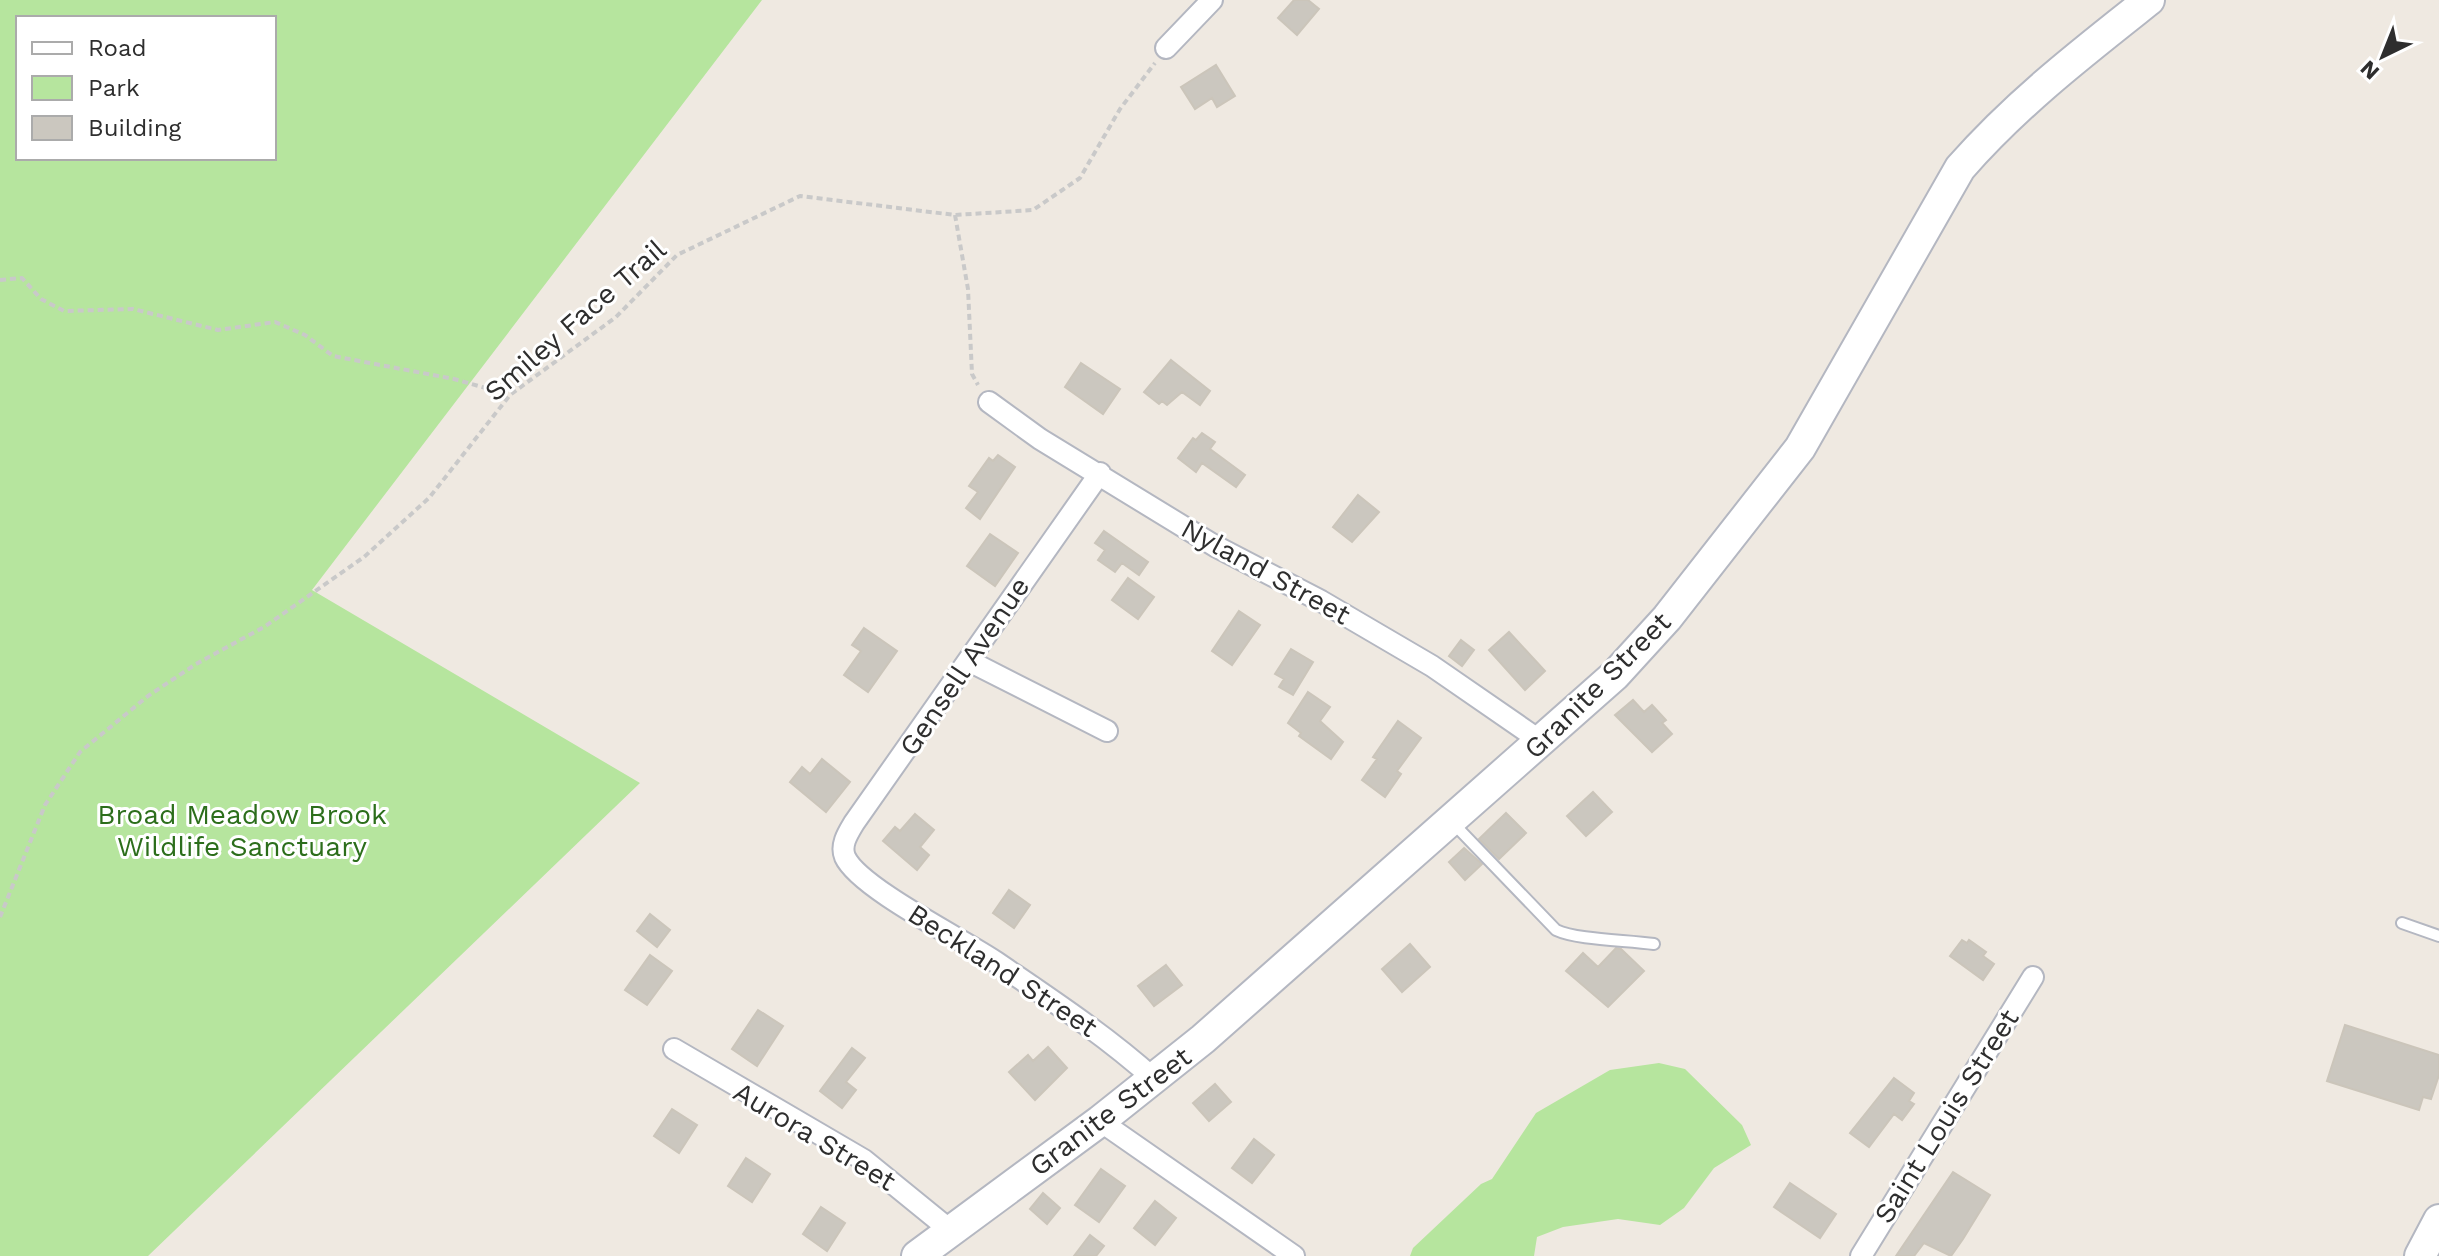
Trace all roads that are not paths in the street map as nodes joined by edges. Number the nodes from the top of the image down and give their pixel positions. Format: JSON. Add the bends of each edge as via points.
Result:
{"nodes":[{"id":1,"x":1212,"y":0,"type":"edge"},
{"id":2,"x":2149,"y":0,"type":"edge"},
{"id":3,"x":1166,"y":48,"type":"road end"},
{"id":4,"x":989,"y":402,"type":"road end"},
{"id":5,"x":1100,"y":473,"type":"junction"},
{"id":6,"x":969,"y":661,"type":"junction"},
{"id":7,"x":1107,"y":731,"type":"dead end"},
{"id":8,"x":1542,"y":742,"type":"junction"},
{"id":9,"x":1450,"y":821,"type":"junction"},
{"id":10,"x":850,"y":863,"type":"joint"},
{"id":11,"x":2402,"y":923,"type":"dead end"},
{"id":12,"x":2439,"y":936,"type":"edge"},
{"id":13,"x":1654,"y":944,"type":"dead end"},
{"id":14,"x":2033,"y":977,"type":"dead end"},
{"id":15,"x":674,"y":1049,"type":"dead end"},
{"id":16,"x":1154,"y":1079,"type":"junction"},
{"id":17,"x":1100,"y":1121,"type":"junction"},
{"id":18,"x":2439,"y":1220,"type":"edge"},
{"id":19,"x":950,"y":1230,"type":"junction"},
{"id":20,"x":917,"y":1256,"type":"edge"},
{"id":21,"x":1294,"y":1256,"type":"edge"},
{"id":22,"x":1861,"y":1256,"type":"edge"},
{"id":23,"x":2420,"y":1256,"type":"edge"}],
"edges":[{"from":1,"to":3,"type":"street"},
{"from":2,"to":8,"type":"street","name":"Granite Street","via":[[2042,84],[1960,168],[1800,448],[1667,618]]},
{"from":4,"to":5,"type":"street","name":"Nyland Street"},
{"from":5,"to":6,"type":"street","name":"Gensell Avenue"},
{"from":5,"to":8,"type":"street","name":"Nyland Street","via":[[1215,546],[1432,666]]},
{"from":6,"to":7,"type":"street"},
{"from":6,"to":10,"type":"street","name":"Gensell Avenue","via":[[854,823],[844,842]]},
{"from":8,"to":9,"type":"street","name":"Granite Street"},
{"from":9,"to":13,"type":"lane","via":[[1556,930],[1568,936]]},
{"from":9,"to":16,"type":"street","name":"Granite Street"},
{"from":10,"to":16,"type":"street","name":"Beckland Street","via":[[888,896],[1113,1041]]},
{"from":11,"to":12,"type":"lane"},
{"from":14,"to":22,"type":"street","name":"Saint Louis Street"},
{"from":15,"to":19,"type":"street","name":"Aurora Street","via":[[864,1160]]},
{"from":16,"to":17,"type":"street","name":"Granite Street"},
{"from":17,"to":19,"type":"street","name":"Granite Street"},
{"from":17,"to":21,"type":"street"},
{"from":18,"to":23,"type":"street"},
{"from":19,"to":20,"type":"street","name":"Granite Street"}]}
